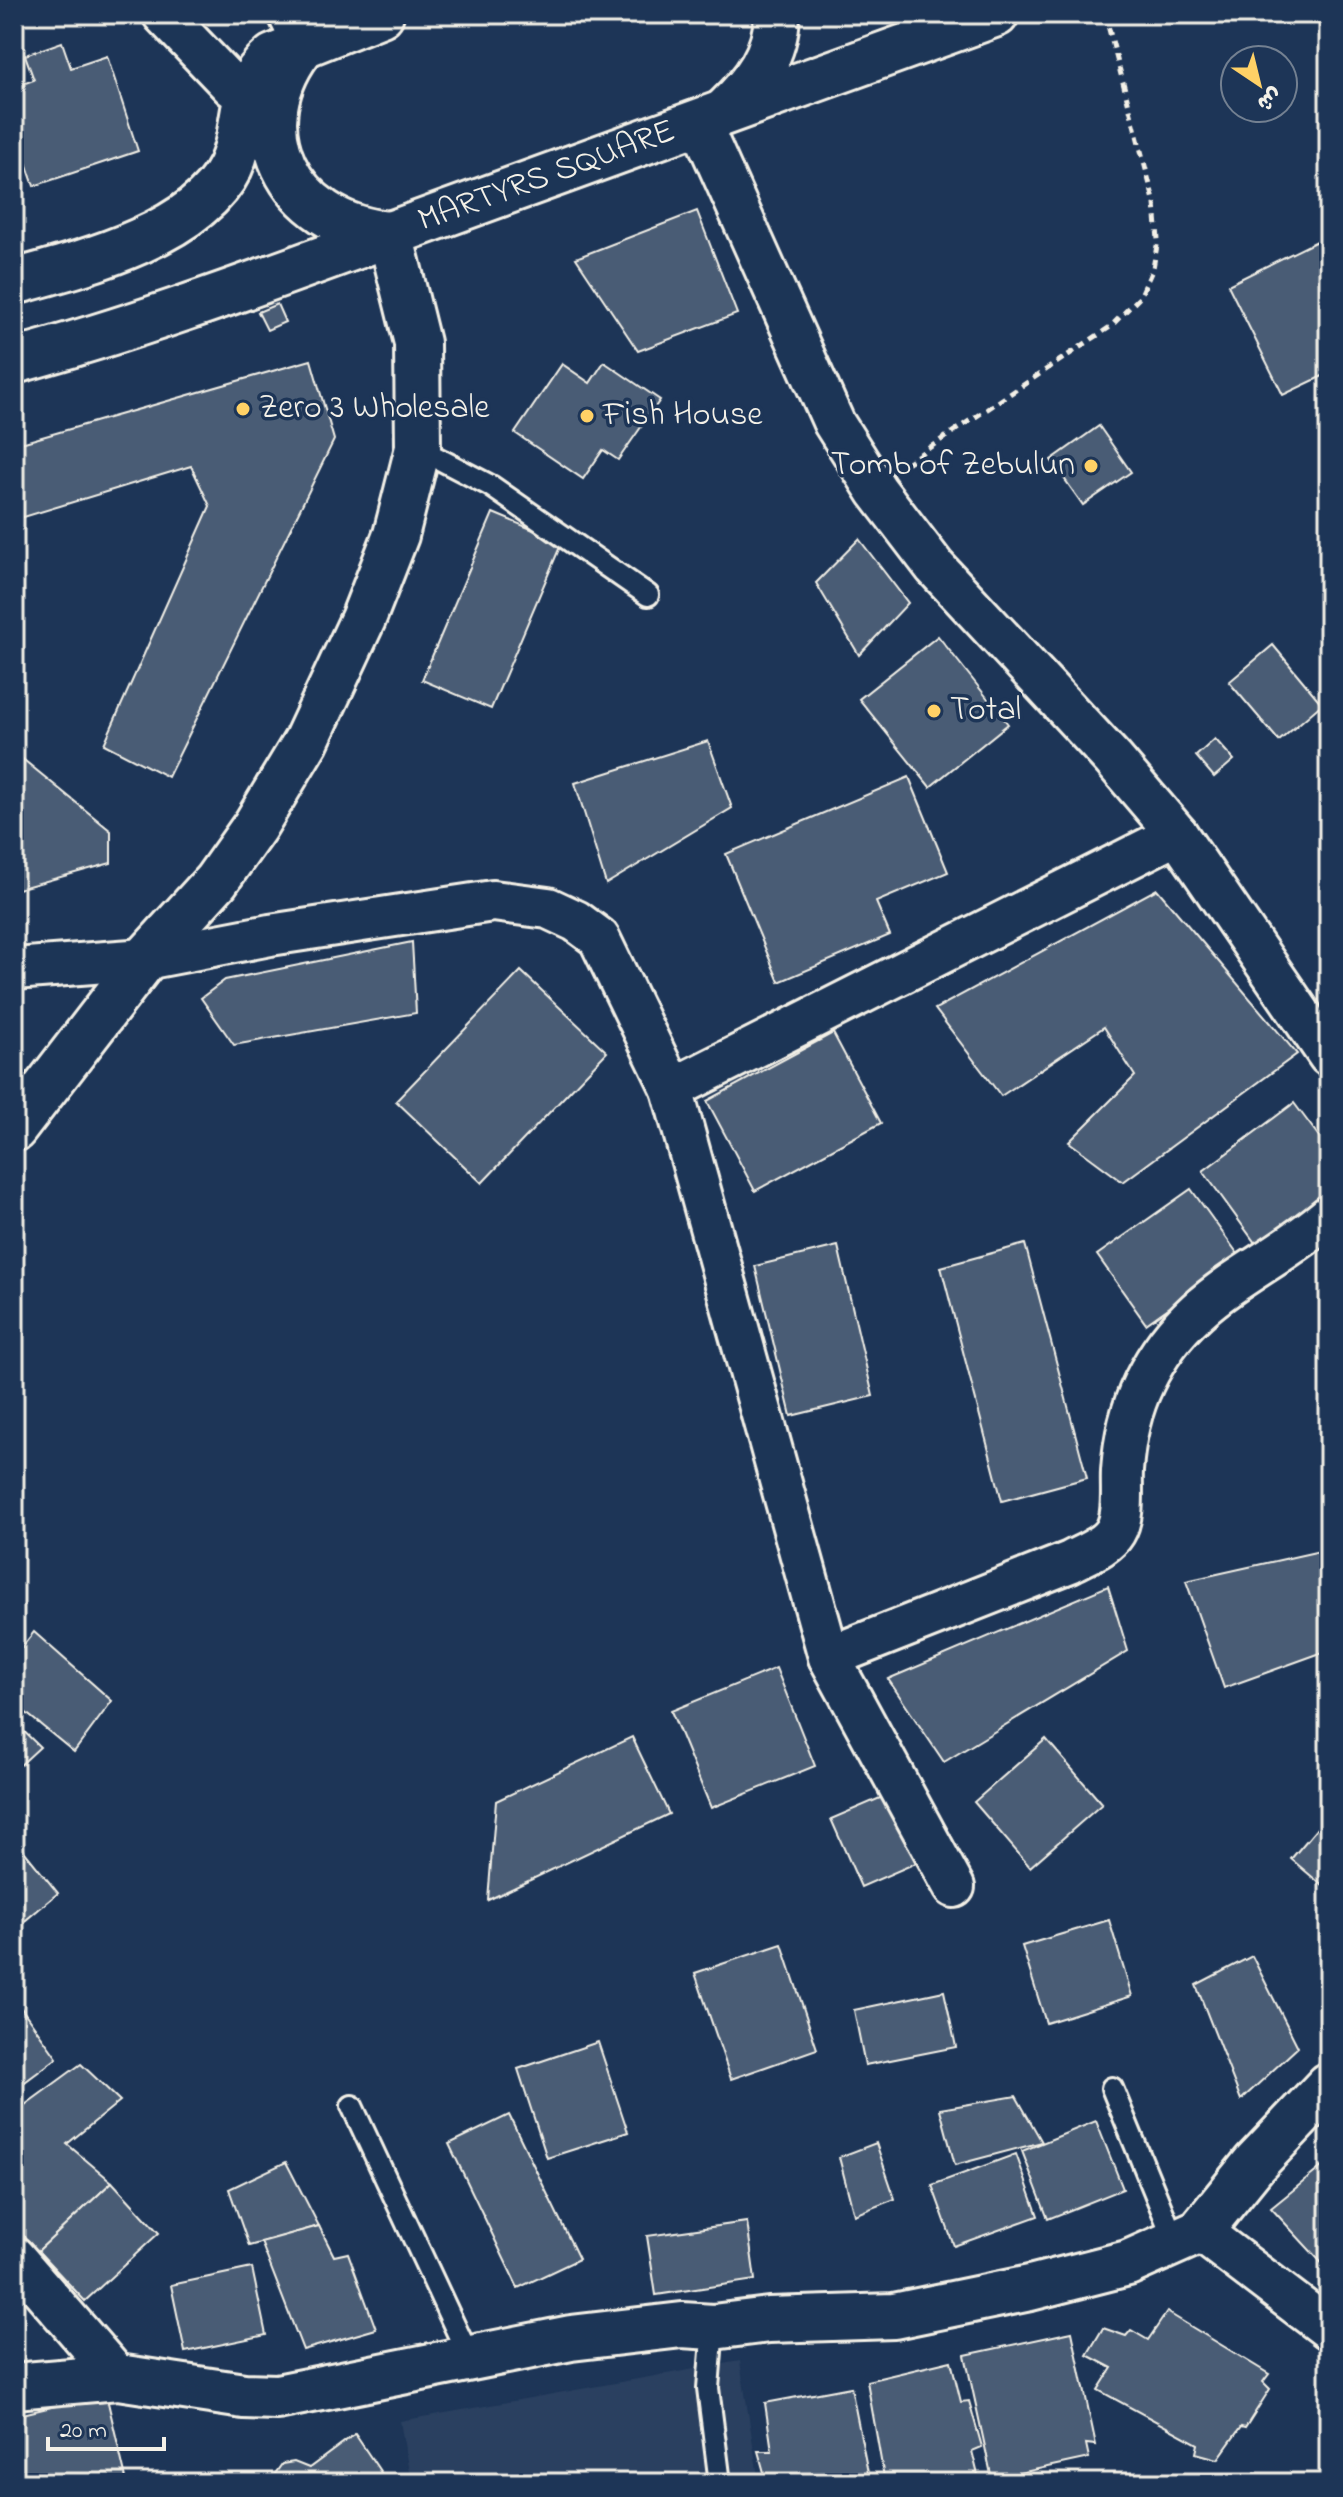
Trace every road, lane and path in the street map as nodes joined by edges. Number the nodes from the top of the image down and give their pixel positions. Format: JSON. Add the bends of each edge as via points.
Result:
{"nodes":[{"id":1,"x":163,"y":14,"type":"edge"},
{"id":2,"x":381,"y":14,"type":"edge"},
{"id":3,"x":777,"y":14,"type":"edge"},
{"id":4,"x":996,"y":14,"type":"edge"},
{"id":5,"x":1105,"y":14,"type":"edge"},
{"id":6,"x":298,"y":29,"type":"edge"},
{"id":7,"x":260,"y":107,"type":"junction"},
{"id":8,"x":713,"y":115,"type":"junction"},
{"id":9,"x":390,"y":234,"type":"junction"},
{"id":10,"x":14,"y":282,"type":"edge"},
{"id":11,"x":14,"y":361,"type":"edge"},
{"id":12,"x":418,"y":448,"type":"junction"},
{"id":13,"x":905,"y":464,"type":"dead end"},
{"id":14,"x":648,"y":595,"type":"dead end"},
{"id":15,"x":1177,"y":834,"type":"junction"},
{"id":16,"x":145,"y":959,"type":"junction"},
{"id":17,"x":14,"y":969,"type":"edge"},
{"id":18,"x":1329,"y":1056,"type":"edge"},
{"id":19,"x":672,"y":1089,"type":"junction"},
{"id":20,"x":14,"y":1129,"type":"edge"},
{"id":21,"x":1329,"y":1216,"type":"edge"},
{"id":22,"x":829,"y":1657,"type":"junction"},
{"id":23,"x":954,"y":1887,"type":"dead end"},
{"id":24,"x":1329,"y":2085,"type":"edge"},
{"id":25,"x":1112,"y":2088,"type":"dead end"},
{"id":26,"x":352,"y":2106,"type":"dead end"},
{"id":27,"x":1188,"y":2237,"type":"junction"},
{"id":28,"x":14,"y":2257,"type":"edge"},
{"id":29,"x":713,"y":2327,"type":"junction"},
{"id":30,"x":1329,"y":2329,"type":"edge"},
{"id":31,"x":470,"y":2359,"type":"junction"},
{"id":32,"x":118,"y":2377,"type":"junction"},
{"id":33,"x":14,"y":2386,"type":"edge"},
{"id":34,"x":720,"y":2483,"type":"edge"}],
"edges":[{"from":1,"to":7,"type":"street"},
{"from":2,"to":6,"type":"street"},
{"from":3,"to":8,"type":"street","via":[[774,38],[758,76]]},
{"from":4,"to":8,"type":"street","name":"MARTYRS SQUARE"},
{"from":5,"to":13,"type":"path","via":[[1155,204],[1158,240],[1153,268],[1140,297],[1110,327]]},
{"from":6,"to":7,"type":"street","via":[[258,69]]},
{"from":7,"to":9,"type":"street","via":[[284,168],[316,210],[364,232]]},
{"from":7,"to":10,"type":"street","via":[[217,186],[178,218],[94,260]]},
{"from":8,"to":9,"type":"street","name":"MARTYRS SQUARE"},
{"from":8,"to":15,"type":"street","via":[[834,423],[877,491],[935,567]]},
{"from":9,"to":11,"type":"street","name":"MARTYRS SQUARE","via":[[96,339]]},
{"from":9,"to":12,"type":"street","via":[[417,343]]},
{"from":12,"to":14,"type":"lane","via":[[491,486]]},
{"from":12,"to":16,"type":"street","via":[[396,535],[306,741],[216,881]]},
{"from":15,"to":18,"type":"street"},
{"from":15,"to":19,"type":"street"},
{"from":16,"to":17,"type":"street"},
{"from":16,"to":19,"type":"street","via":[[460,904],[493,901],[548,908],[599,938]]},
{"from":16,"to":20,"type":"street"},
{"from":19,"to":22,"type":"street"},
{"from":21,"to":22,"type":"street","via":[[1211,1295],[1170,1340],[1131,1411],[1118,1523],[1107,1541],[1070,1562]]},
{"from":22,"to":23,"type":"street"},
{"from":24,"to":27,"type":"street"},
{"from":25,"to":27,"type":"lane"},
{"from":26,"to":31,"type":"lane"},
{"from":27,"to":29,"type":"street","via":[[1081,2277],[894,2316]]},
{"from":27,"to":30,"type":"street"},
{"from":28,"to":32,"type":"street"},
{"from":29,"to":31,"type":"street","via":[[682,2325],[571,2338]]},
{"from":29,"to":34,"type":"lane","via":[[708,2388]]},
{"from":31,"to":32,"type":"street","via":[[277,2397]]},
{"from":32,"to":33,"type":"street"}]}
